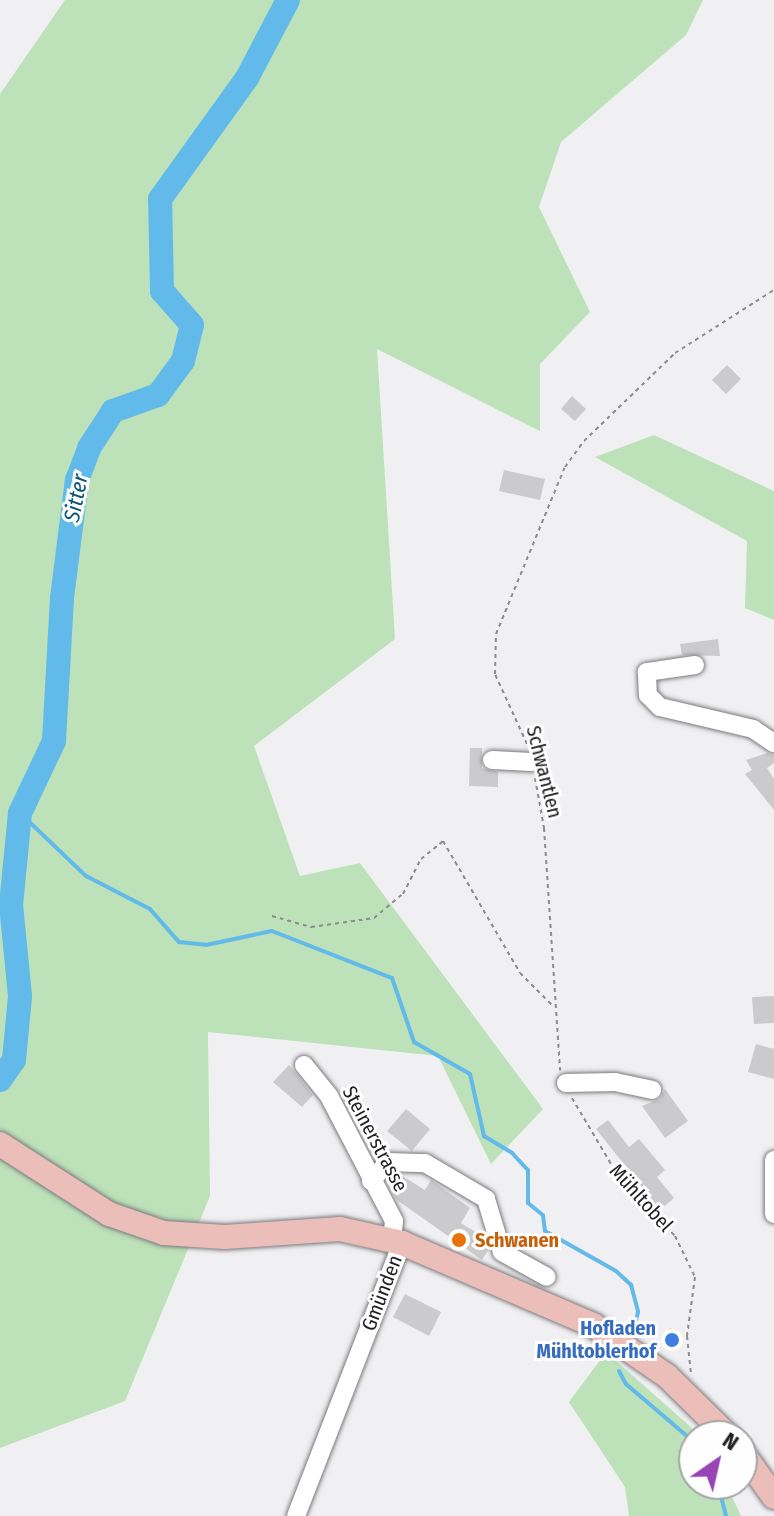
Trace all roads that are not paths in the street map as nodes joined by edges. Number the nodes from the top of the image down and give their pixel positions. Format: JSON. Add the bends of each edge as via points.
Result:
{"nodes":[{"id":1,"x":695,"y":665,"type":"dead end"},
{"id":2,"x":774,"y":743,"type":"edge"},
{"id":3,"x":492,"y":760,"type":"dead end"},
{"id":4,"x":532,"y":762,"type":"road end"},
{"id":5,"x":304,"y":1065,"type":"dead end"},
{"id":6,"x":566,"y":1083,"type":"road end"},
{"id":7,"x":652,"y":1090,"type":"dead end"},
{"id":8,"x":0,"y":1144,"type":"edge"},
{"id":9,"x":774,"y":1160,"type":"edge"},
{"id":10,"x":371,"y":1181,"type":"junction"},
{"id":11,"x":774,"y":1214,"type":"edge"},
{"id":12,"x":397,"y":1241,"type":"junction"},
{"id":13,"x":547,"y":1277,"type":"dead end"},
{"id":14,"x":713,"y":1420,"type":"edge"},
{"id":15,"x":758,"y":1474,"type":"edge"},
{"id":16,"x":774,"y":1497,"type":"edge"},
{"id":17,"x":296,"y":1516,"type":"edge"}],
"edges":[{"from":1,"to":2,"type":"street","via":[[647,672],[648,695],[660,707],[753,729]]},
{"from":3,"to":4,"type":"street"},
{"from":5,"to":10,"type":"street","name":"Steinerstrasse","via":[[329,1096]]},
{"from":6,"to":7,"type":"street","via":[[615,1082]]},
{"from":8,"to":12,"type":"main road","name":"Gmünden","via":[[126,1221],[187,1237],[313,1228]]},
{"from":9,"to":11,"type":"street"},
{"from":10,"to":12,"type":"street","name":"Steinerstrasse","via":[[394,1221]]},
{"from":10,"to":13,"type":"street","via":[[388,1162],[425,1163],[486,1199],[502,1252]]},
{"from":12,"to":14,"type":"main road","via":[[568,1311],[623,1343]]},
{"from":12,"to":17,"type":"street","name":"Gmünden"},
{"from":15,"to":16,"type":"main road"}]}
